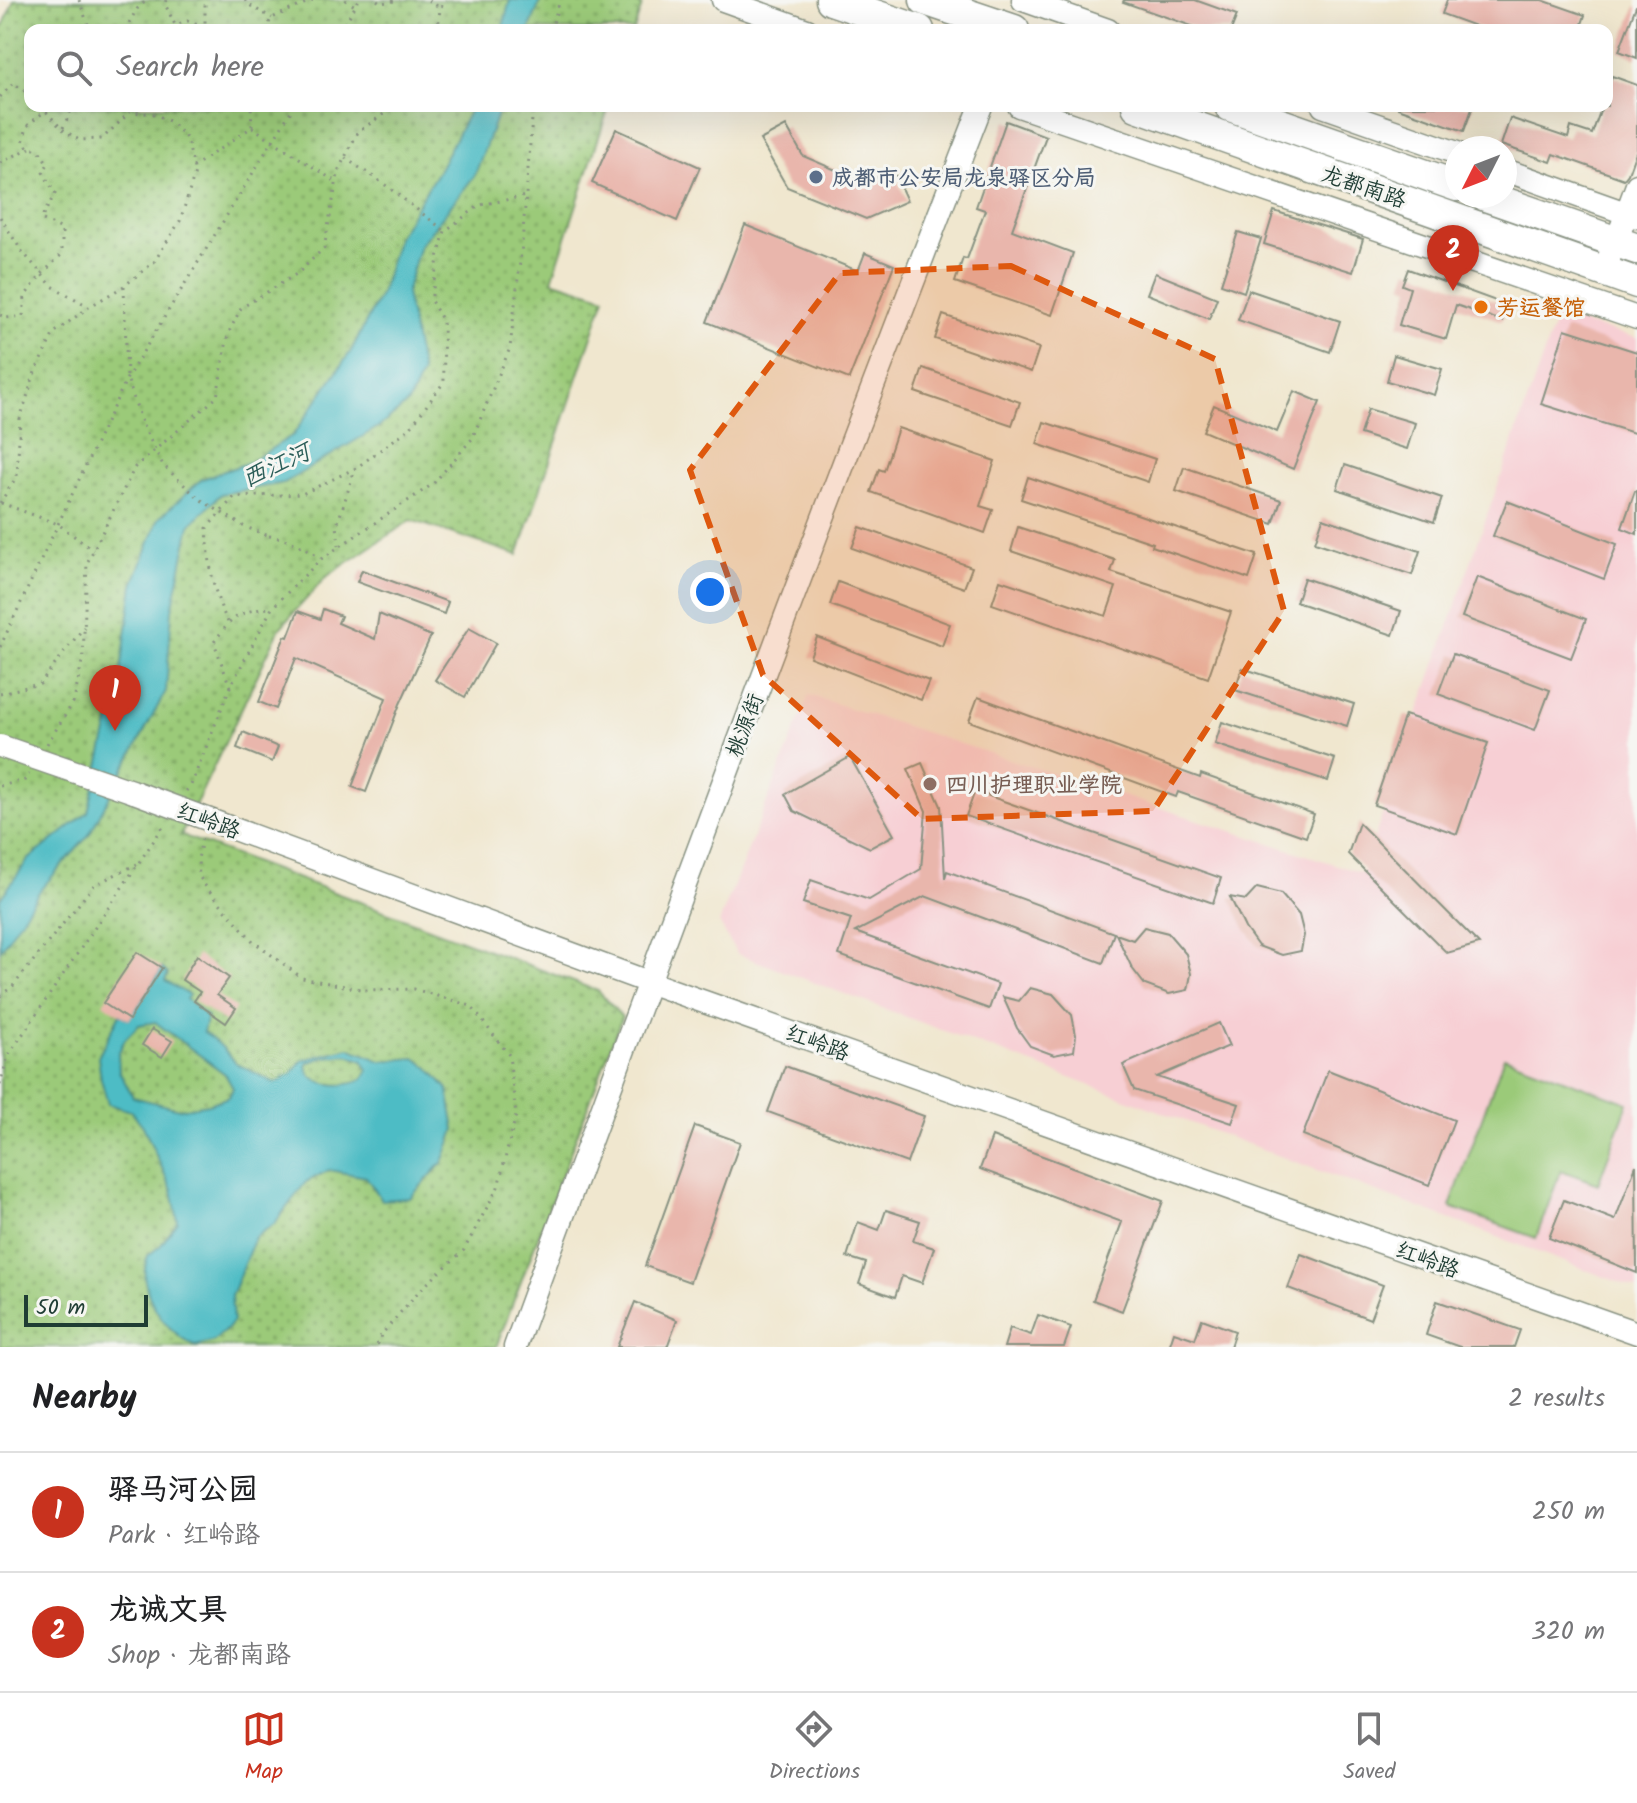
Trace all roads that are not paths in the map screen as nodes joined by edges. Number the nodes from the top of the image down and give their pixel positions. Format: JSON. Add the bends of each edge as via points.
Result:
{"nodes":[{"id":1,"x":723,"y":0,"type":"edge"},
{"id":2,"x":831,"y":0,"type":"edge"},
{"id":3,"x":925,"y":0,"type":"edge"},
{"id":4,"x":1026,"y":0,"type":"edge"},
{"id":5,"x":790,"y":24,"type":"edge"},
{"id":6,"x":901,"y":24,"type":"edge"},
{"id":7,"x":998,"y":24,"type":"edge"},
{"id":8,"x":1018,"y":24,"type":"edge"},
{"id":9,"x":1092,"y":24,"type":"edge"},
{"id":10,"x":979,"y":112,"type":"edge"},
{"id":11,"x":1036,"y":112,"type":"edge"},
{"id":12,"x":1154,"y":112,"type":"edge"},
{"id":13,"x":1247,"y":112,"type":"edge"},
{"id":14,"x":1340,"y":112,"type":"edge"},
{"id":15,"x":1445,"y":149,"type":"edge"},
{"id":16,"x":1517,"y":174,"type":"edge"},
{"id":17,"x":1445,"y":182,"type":"edge"},
{"id":18,"x":1637,"y":185,"type":"edge"},
{"id":19,"x":1517,"y":207,"type":"edge"},
{"id":20,"x":1632,"y":215,"type":"edge"},
{"id":21,"x":1627,"y":245,"type":"edge"},
{"id":22,"x":1603,"y":271,"type":"junction"},
{"id":23,"x":1637,"y":283,"type":"edge"},
{"id":24,"x":1637,"y":318,"type":"edge"},
{"id":25,"x":0,"y":746,"type":"edge"},
{"id":26,"x":648,"y":982,"type":"junction"},
{"id":27,"x":1637,"y":1333,"type":"edge"},
{"id":28,"x":515,"y":1347,"type":"edge"}],
"edges":[{"from":1,"to":5,"type":"street"},
{"from":2,"to":6,"type":"main road"},
{"from":3,"to":7,"type":"main road"},
{"from":4,"to":8,"type":"street"},
{"from":4,"to":9,"type":"street"},
{"from":10,"to":26,"type":"street","name":"桃源街"},
{"from":11,"to":24,"type":"street"},
{"from":12,"to":22,"type":"main road","name":"龙都南路"},
{"from":13,"to":17,"type":"main road","name":"龙都南路"},
{"from":14,"to":15,"type":"street"},
{"from":16,"to":20,"type":"street"},
{"from":18,"to":20,"type":"street"},
{"from":19,"to":21,"type":"main road"},
{"from":20,"to":21,"type":"street"},
{"from":21,"to":22,"type":"street"},
{"from":22,"to":23,"type":"main road","name":"龙都南路"},
{"from":25,"to":26,"type":"street","name":"红岭路","bridge":true},
{"from":26,"to":27,"type":"street","name":"红岭路"},
{"from":26,"to":28,"type":"street","name":"桃源街"}]}
